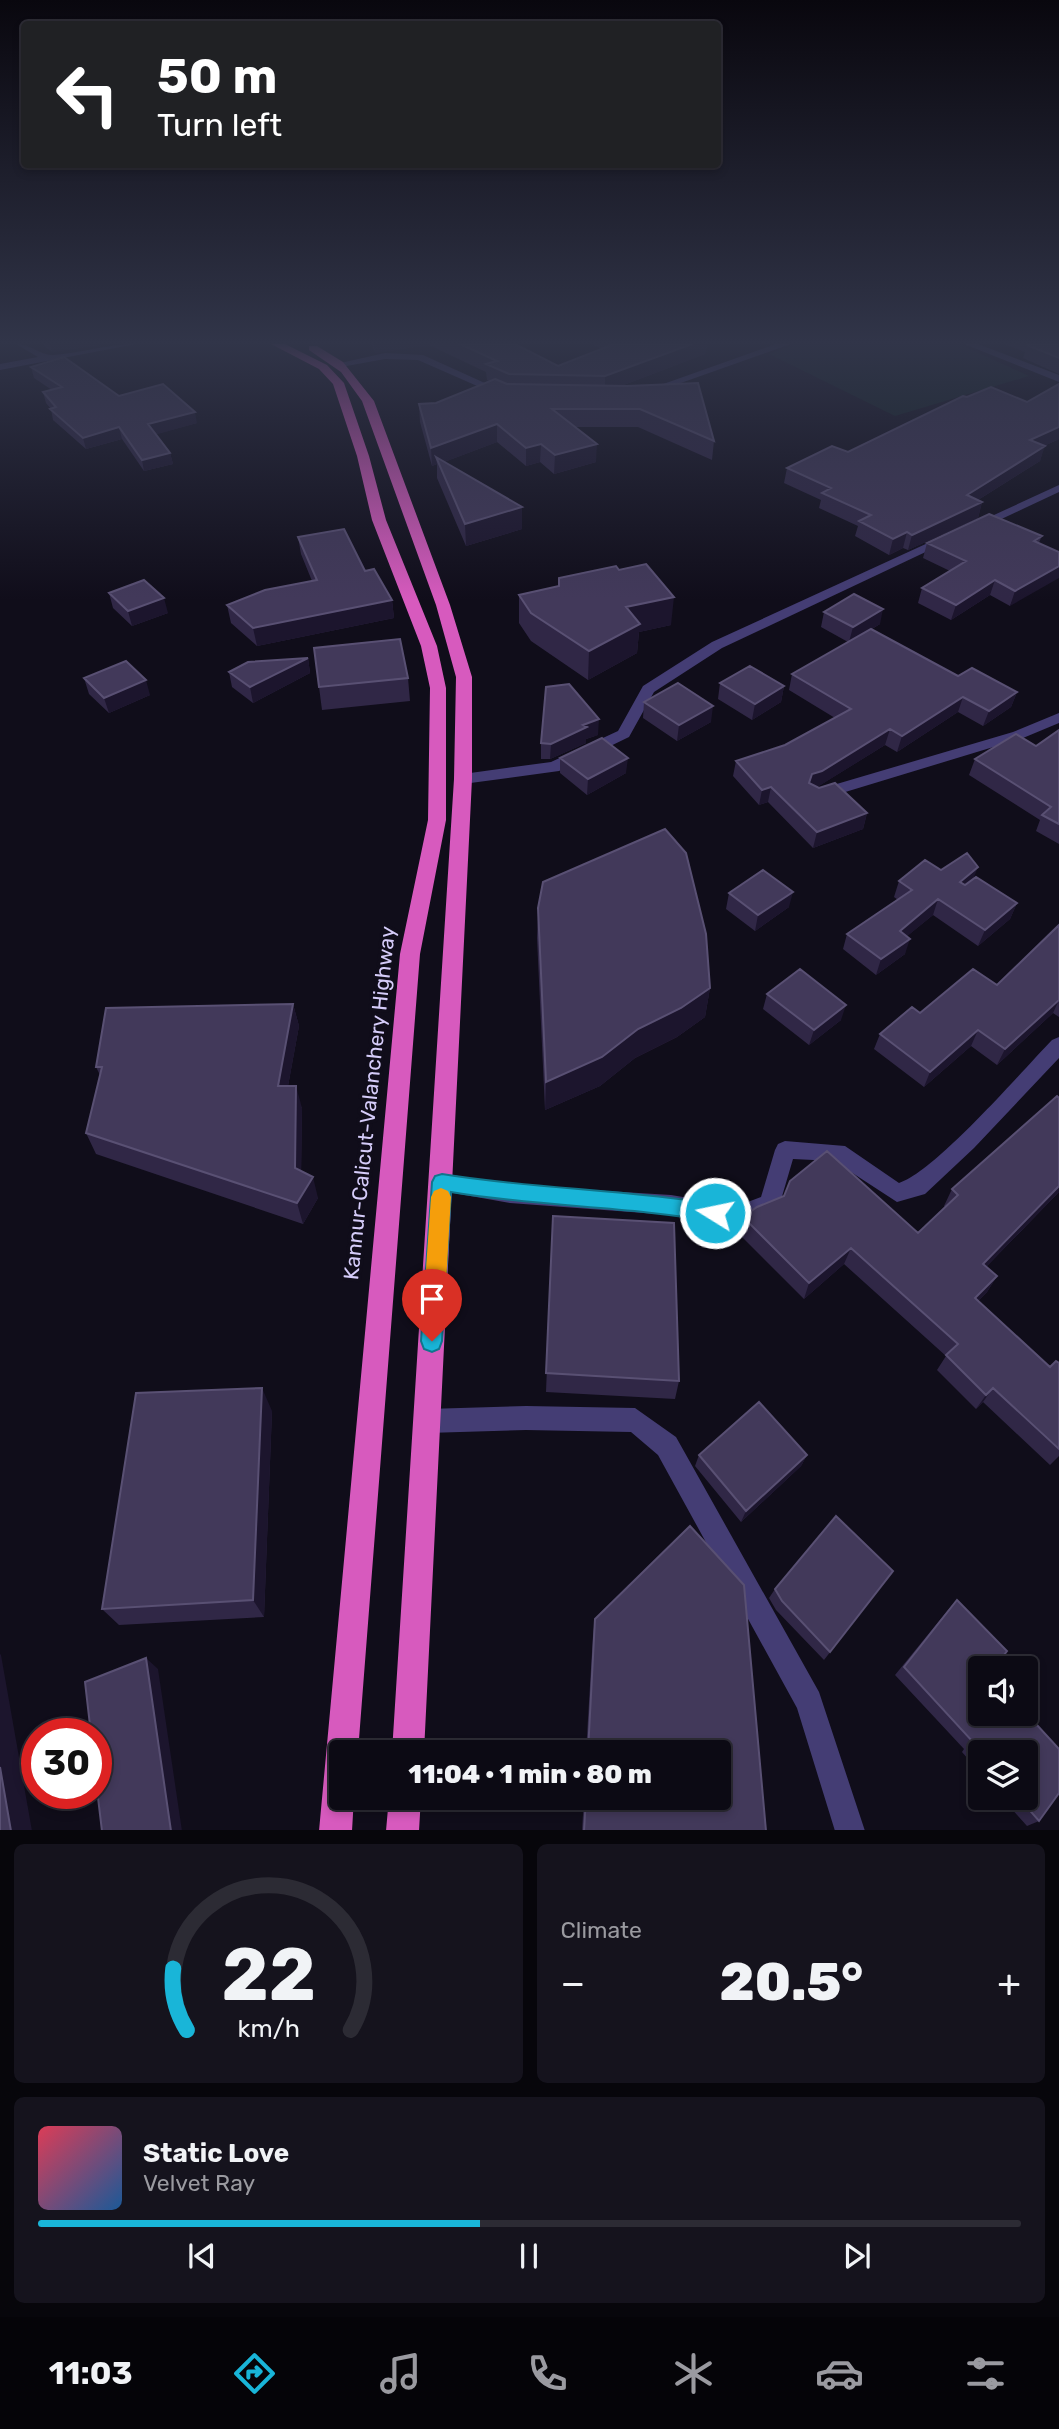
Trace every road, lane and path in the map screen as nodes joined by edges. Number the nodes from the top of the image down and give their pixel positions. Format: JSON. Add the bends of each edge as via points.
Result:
{"nodes":[{"id":1,"x":354,"y":429,"type":"edge"},
{"id":2,"x":378,"y":429,"type":"edge"},
{"id":3,"x":1059,"y":488,"type":"edge"},
{"id":4,"x":1059,"y":718,"type":"edge"},
{"id":5,"x":463,"y":779,"type":"junction"},
{"id":6,"x":815,"y":796,"type":"edge"},
{"id":7,"x":1059,"y":1045,"type":"edge"},
{"id":8,"x":442,"y":1182,"type":"junction"},
{"id":9,"x":426,"y":1421,"type":"junction"},
{"id":10,"x":342,"y":1740,"type":"edge"},
{"id":11,"x":409,"y":1740,"type":"edge"},
{"id":12,"x":337,"y":1810,"type":"edge"},
{"id":13,"x":403,"y":1810,"type":"edge"},
{"id":14,"x":335,"y":1830,"type":"edge"},
{"id":15,"x":402,"y":1830,"type":"edge"},
{"id":16,"x":850,"y":1830,"type":"edge"}],
"edges":[{"from":1,"to":10,"type":"highway","name":"Kannur-Calicut-Valanchery Highway","via":[[379,520],[429,646],[438,688],[438,820],[410,954]]},
{"from":2,"to":5,"type":"highway","via":[[464,677]]},
{"from":3,"to":5,"type":"street","via":[[718,645],[648,689],[624,734],[554,767]]},
{"from":4,"to":6,"type":"street","via":[[1018,735]]},
{"from":5,"to":8,"type":"highway"},
{"from":7,"to":8,"type":"street","via":[[967,1142],[917,1187],[897,1193],[838,1152],[785,1150],[770,1203],[737,1216],[671,1205],[510,1194]]},
{"from":8,"to":9,"type":"highway"},
{"from":9,"to":11,"type":"highway"},
{"from":9,"to":16,"type":"street","via":[[635,1420],[667,1446],[809,1702]]},
{"from":12,"to":14,"type":"highway","name":"Kannur-Calicut-Valanchery Highway"},
{"from":13,"to":15,"type":"highway"}]}
